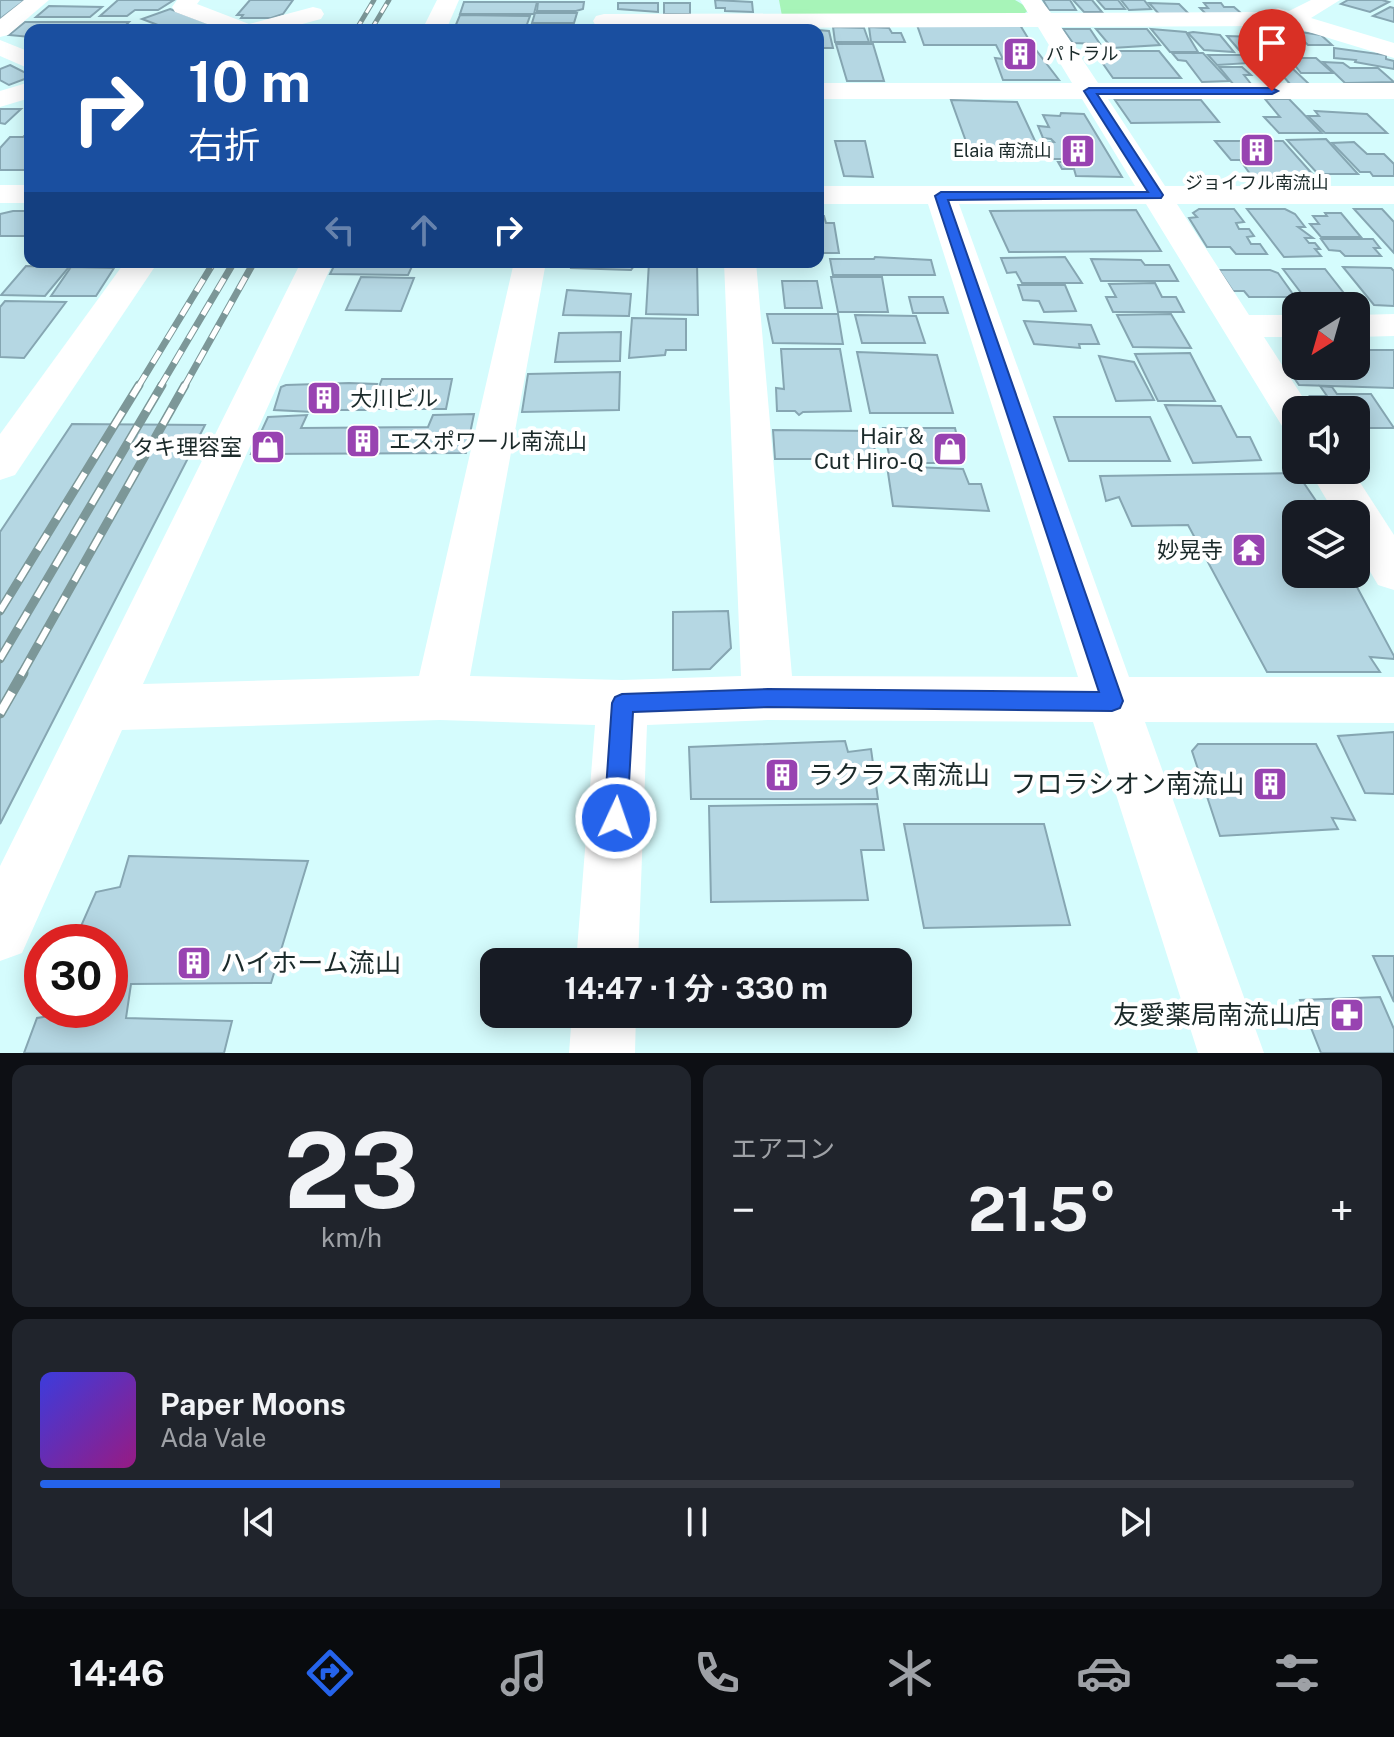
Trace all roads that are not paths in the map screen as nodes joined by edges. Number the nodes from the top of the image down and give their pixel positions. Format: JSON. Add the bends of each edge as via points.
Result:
{"nodes":[{"id":1,"x":38,"y":0,"type":"edge"},
{"id":2,"x":189,"y":0,"type":"edge"},
{"id":3,"x":448,"y":0,"type":"edge"},
{"id":4,"x":1228,"y":0,"type":"edge"},
{"id":5,"x":1329,"y":0,"type":"edge"},
{"id":6,"x":769,"y":10,"type":"edge"},
{"id":7,"x":1037,"y":10,"type":"edge"},
{"id":8,"x":313,"y":15,"type":"edge"},
{"id":9,"x":604,"y":17,"type":"edge"},
{"id":10,"x":1290,"y":19,"type":"junction"},
{"id":11,"x":228,"y":24,"type":"edge"},
{"id":12,"x":277,"y":24,"type":"edge"},
{"id":13,"x":437,"y":24,"type":"edge"},
{"id":14,"x":0,"y":30,"type":"edge"},
{"id":15,"x":0,"y":47,"type":"edge"},
{"id":16,"x":1394,"y":51,"type":"edge"},
{"id":17,"x":24,"y":59,"type":"edge"},
{"id":18,"x":824,"y":91,"type":"edge"},
{"id":19,"x":1089,"y":91,"type":"junction"},
{"id":20,"x":1394,"y":91,"type":"edge"},
{"id":21,"x":24,"y":92,"type":"edge"},
{"id":22,"x":0,"y":99,"type":"edge"},
{"id":23,"x":0,"y":194,"type":"edge"},
{"id":24,"x":24,"y":194,"type":"edge"},
{"id":25,"x":824,"y":195,"type":"edge"},
{"id":26,"x":1157,"y":195,"type":"junction"},
{"id":27,"x":1394,"y":195,"type":"edge"},
{"id":28,"x":941,"y":196,"type":"junction"},
{"id":29,"x":138,"y":268,"type":"edge"},
{"id":30,"x":314,"y":268,"type":"edge"},
{"id":31,"x":529,"y":268,"type":"edge"},
{"id":32,"x":740,"y":268,"type":"edge"},
{"id":33,"x":1394,"y":325,"type":"edge"},
{"id":34,"x":1239,"y":326,"type":"junction"},
{"id":35,"x":1282,"y":326,"type":"edge"},
{"id":36,"x":1370,"y":326,"type":"edge"},
{"id":37,"x":1283,"y":396,"type":"edge"},
{"id":38,"x":0,"y":465,"type":"edge"},
{"id":39,"x":1339,"y":484,"type":"edge"},
{"id":40,"x":1394,"y":572,"type":"edge"},
{"id":41,"x":440,"y":698,"type":"junction"},
{"id":42,"x":768,"y":698,"type":"junction"},
{"id":43,"x":1394,"y":700,"type":"edge"},
{"id":44,"x":1112,"y":701,"type":"junction"},
{"id":45,"x":622,"y":703,"type":"junction"},
{"id":46,"x":104,"y":708,"type":"junction"},
{"id":47,"x":0,"y":931,"type":"edge"},
{"id":48,"x":608,"y":948,"type":"edge"},
{"id":49,"x":603,"y":1028,"type":"edge"},
{"id":50,"x":602,"y":1053,"type":"edge"},
{"id":51,"x":1231,"y":1053,"type":"edge"}],
"edges":[{"from":1,"to":14,"type":"street"},
{"from":2,"to":11,"type":"street","via":[[183,7]]},
{"from":3,"to":13,"type":"street"},
{"from":4,"to":10,"type":"street"},
{"from":5,"to":10,"type":"street"},
{"from":6,"to":7,"type":"street"},
{"from":6,"to":9,"type":"street"},
{"from":7,"to":10,"type":"street"},
{"from":7,"to":19,"type":"street"},
{"from":8,"to":12,"type":"street"},
{"from":10,"to":16,"type":"street"},
{"from":15,"to":17,"type":"street"},
{"from":18,"to":19,"type":"street"},
{"from":19,"to":20,"type":"street"},
{"from":19,"to":26,"type":"street"},
{"from":21,"to":22,"type":"street"},
{"from":23,"to":24,"type":"street"},
{"from":25,"to":28,"type":"street"},
{"from":26,"to":27,"type":"street"},
{"from":26,"to":28,"type":"street"},
{"from":26,"to":34,"type":"street"},
{"from":28,"to":44,"type":"street"},
{"from":29,"to":38,"type":"street"},
{"from":30,"to":46,"type":"street"},
{"from":31,"to":41,"type":"street"},
{"from":32,"to":42,"type":"street"},
{"from":33,"to":36,"type":"street"},
{"from":34,"to":35,"type":"street"},
{"from":34,"to":37,"type":"street"},
{"from":39,"to":40,"type":"street"},
{"from":41,"to":45,"type":"street"},
{"from":41,"to":46,"type":"street"},
{"from":42,"to":44,"type":"street"},
{"from":42,"to":45,"type":"street"},
{"from":43,"to":44,"type":"street"},
{"from":44,"to":51,"type":"street"},
{"from":45,"to":48,"type":"street"},
{"from":46,"to":47,"type":"street"},
{"from":49,"to":50,"type":"street"}]}
